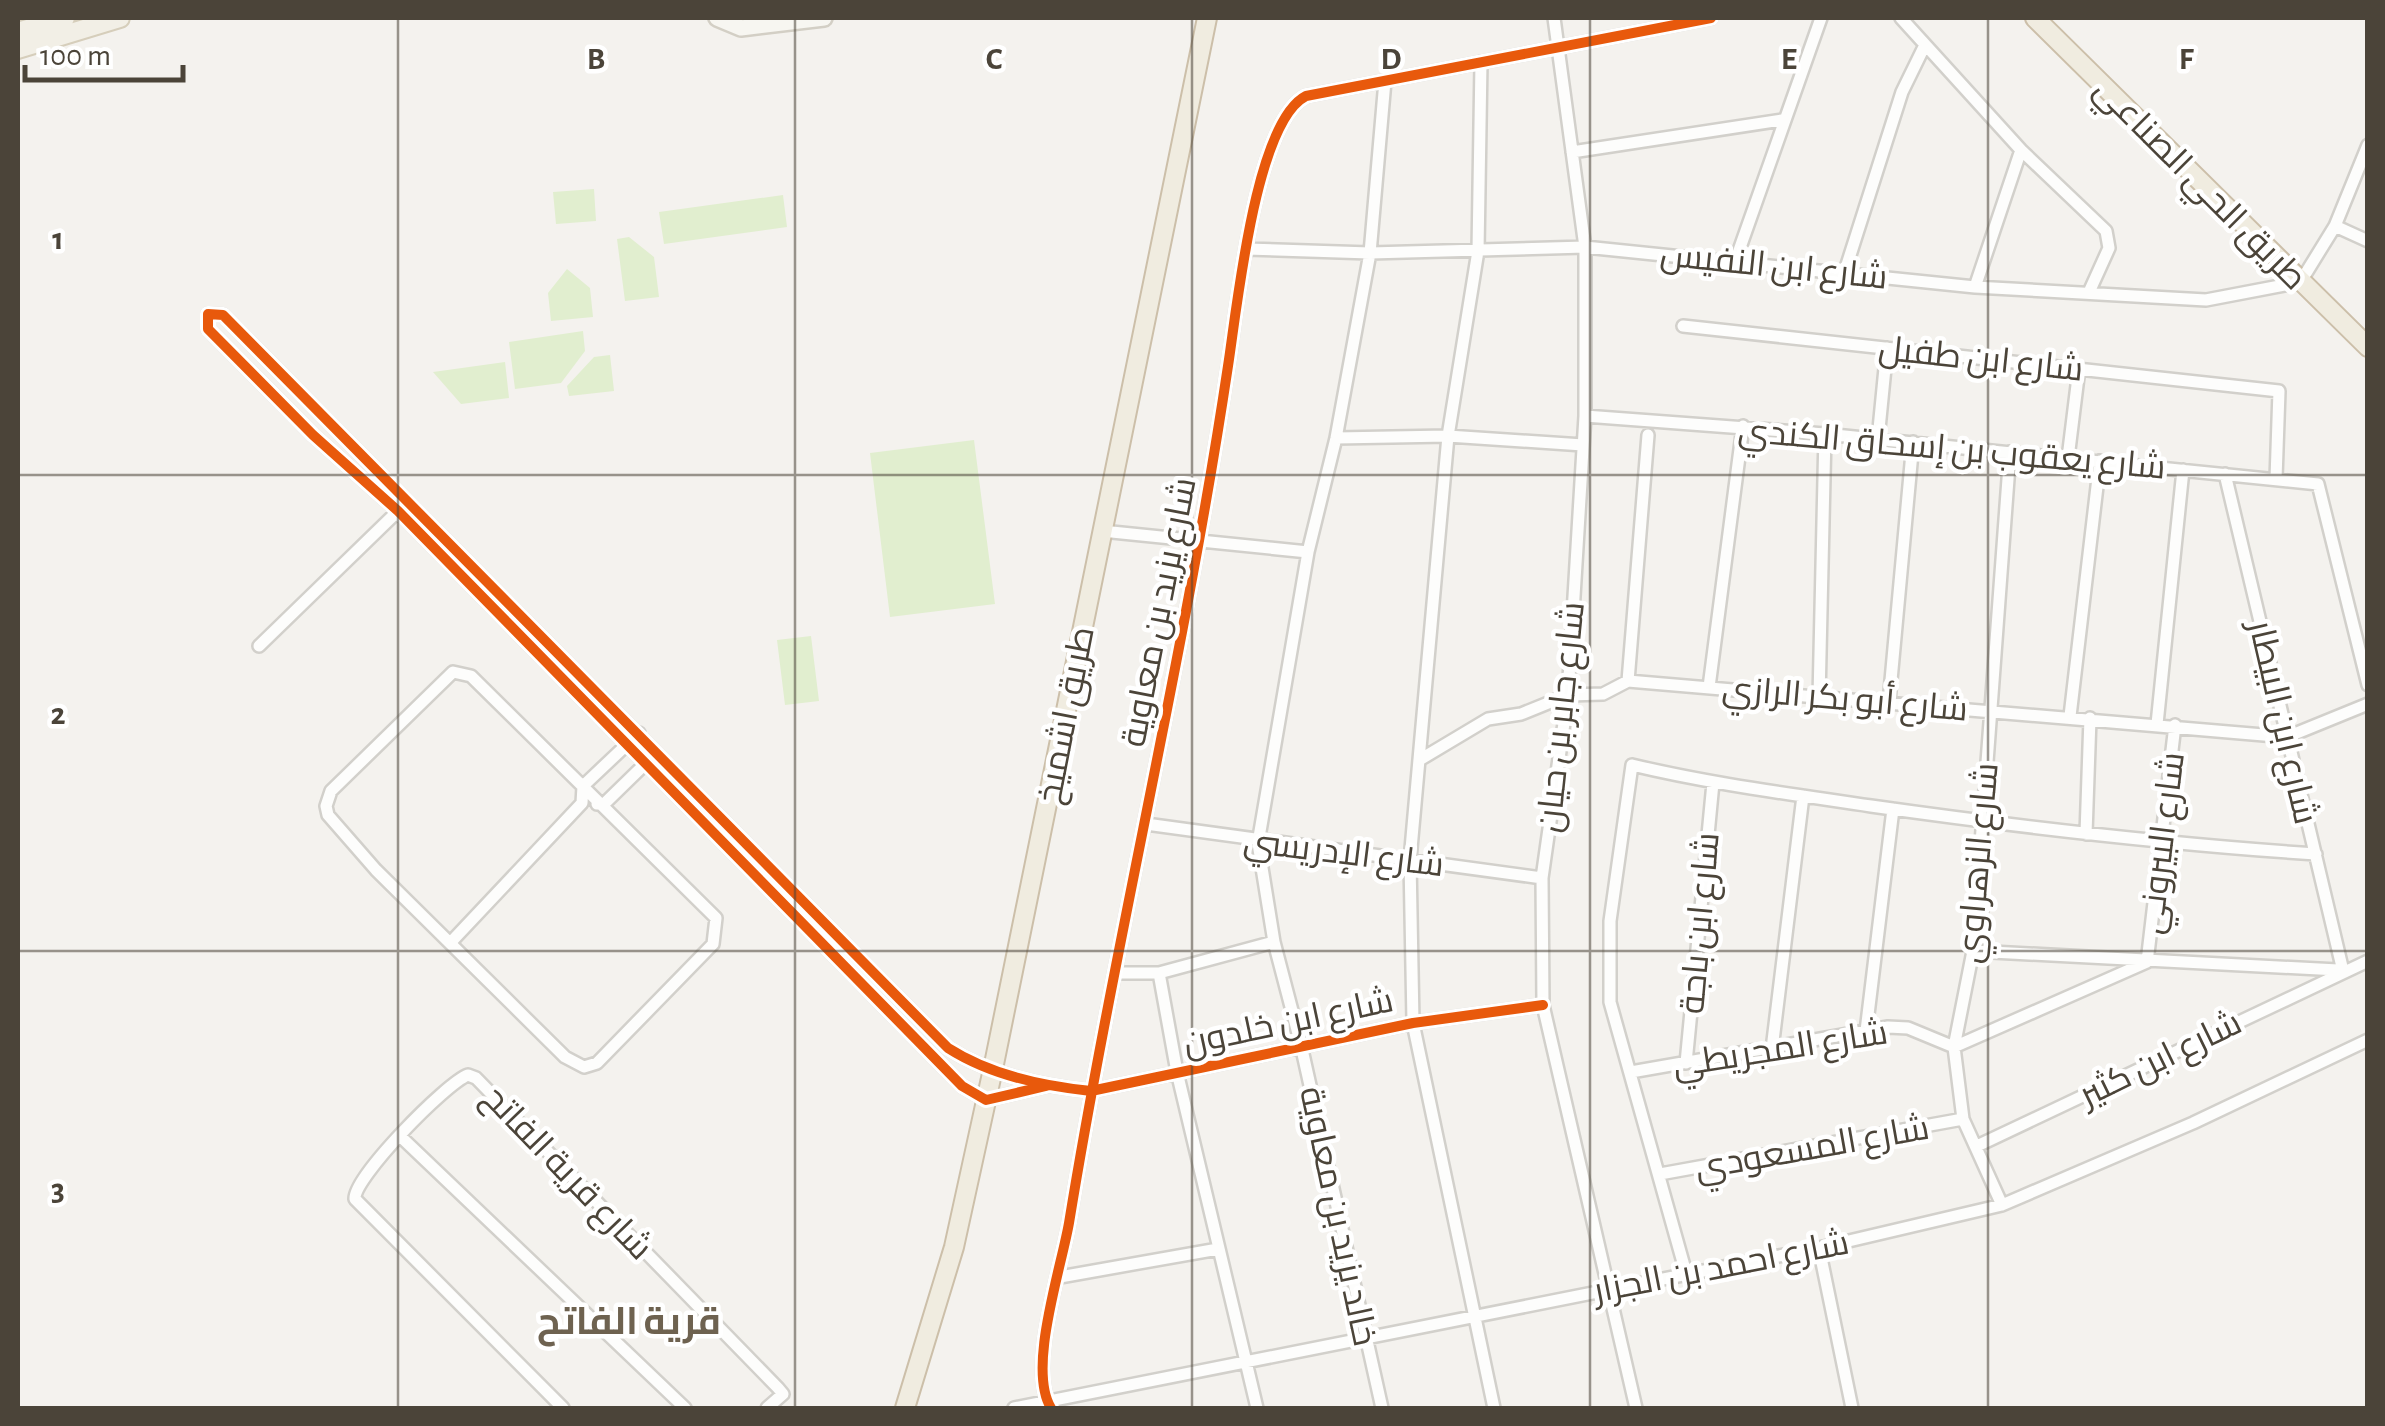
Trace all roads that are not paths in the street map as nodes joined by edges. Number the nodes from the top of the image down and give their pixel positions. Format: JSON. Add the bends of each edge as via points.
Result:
{"nodes":[{"id":1,"x":65,"y":18,"type":"edge"},
{"id":2,"x":120,"y":18,"type":"edge"},
{"id":3,"x":717,"y":18,"type":"edge"},
{"id":4,"x":824,"y":18,"type":"edge"},
{"id":5,"x":1206,"y":18,"type":"edge"},
{"id":6,"x":1554,"y":18,"type":"edge"},
{"id":7,"x":1711,"y":18,"type":"edge"},
{"id":8,"x":1821,"y":18,"type":"edge"},
{"id":9,"x":1900,"y":18,"type":"edge"},
{"id":10,"x":2035,"y":18,"type":"edge"},
{"id":11,"x":2051,"y":18,"type":"edge"},
{"id":12,"x":18,"y":32,"type":"edge"},
{"id":13,"x":1925,"y":45,"type":"junction"},
{"id":14,"x":1556,"y":47,"type":"junction"},
{"id":15,"x":18,"y":49,"type":"edge"},
{"id":16,"x":1480,"y":62,"type":"junction"},
{"id":17,"x":1385,"y":81,"type":"junction"},
{"id":18,"x":1782,"y":120,"type":"junction"},
{"id":19,"x":2368,"y":145,"type":"edge"},
{"id":20,"x":2020,"y":150,"type":"junction"},
{"id":21,"x":1572,"y":152,"type":"junction"},
{"id":22,"x":2335,"y":226,"type":"junction"},
{"id":23,"x":2368,"y":241,"type":"edge"},
{"id":24,"x":1585,"y":246,"type":"junction"},
{"id":25,"x":1246,"y":249,"type":"junction"},
{"id":26,"x":1478,"y":251,"type":"junction"},
{"id":27,"x":1370,"y":253,"type":"junction"},
{"id":28,"x":1736,"y":260,"type":"junction"},
{"id":29,"x":1845,"y":271,"type":"junction"},
{"id":30,"x":2303,"y":278,"type":"junction"},
{"id":31,"x":1975,"y":287,"type":"junction"},
{"id":32,"x":2090,"y":290,"type":"junction"},
{"id":33,"x":1683,"y":326,"type":"dead end"},
{"id":34,"x":2368,"y":331,"type":"edge"},
{"id":35,"x":1887,"y":348,"type":"junction"},
{"id":36,"x":2368,"y":348,"type":"edge"},
{"id":37,"x":2079,"y":369,"type":"junction"},
{"id":38,"x":1585,"y":416,"type":"junction"},
{"id":39,"x":326,"y":420,"type":"junction"},
{"id":40,"x":1743,"y":427,"type":"junction"},
{"id":41,"x":1826,"y":434,"type":"junction"},
{"id":42,"x":313,"y":435,"type":"junction"},
{"id":43,"x":1648,"y":435,"type":"dead end"},
{"id":44,"x":1448,"y":436,"type":"junction"},
{"id":45,"x":1336,"y":438,"type":"junction"},
{"id":46,"x":1878,"y":439,"type":"junction"},
{"id":47,"x":1913,"y":442,"type":"junction"},
{"id":48,"x":1583,"y":445,"type":"junction"},
{"id":49,"x":2010,"y":452,"type":"junction"},
{"id":50,"x":2068,"y":458,"type":"junction"},
{"id":51,"x":2100,"y":461,"type":"junction"},
{"id":52,"x":2183,"y":470,"type":"junction"},
{"id":53,"x":2225,"y":474,"type":"junction"},
{"id":54,"x":2276,"y":479,"type":"junction"},
{"id":55,"x":408,"y":502,"type":"junction"},
{"id":56,"x":398,"y":511,"type":"junction"},
{"id":57,"x":1102,"y":531,"type":"junction"},
{"id":58,"x":1202,"y":543,"type":"junction"},
{"id":59,"x":1308,"y":552,"type":"junction"},
{"id":60,"x":259,"y":646,"type":"dead end"},
{"id":61,"x":1628,"y":681,"type":"junction"},
{"id":62,"x":2368,"y":685,"type":"edge"},
{"id":63,"x":1709,"y":687,"type":"junction"},
{"id":64,"x":1568,"y":696,"type":"junction"},
{"id":65,"x":1818,"y":698,"type":"junction"},
{"id":66,"x":1889,"y":702,"type":"junction"},
{"id":67,"x":2368,"y":704,"type":"edge"},
{"id":68,"x":1988,"y":710,"type":"junction"},
{"id":69,"x":2070,"y":716,"type":"junction"},
{"id":70,"x":2090,"y":718,"type":"junction"},
{"id":71,"x":2158,"y":724,"type":"junction"},
{"id":72,"x":2175,"y":725,"type":"junction"},
{"id":73,"x":639,"y":733,"type":"junction"},
{"id":74,"x":2287,"y":737,"type":"junction"},
{"id":75,"x":626,"y":746,"type":"junction"},
{"id":76,"x":657,"y":751,"type":"junction"},
{"id":77,"x":1420,"y":760,"type":"junction"},
{"id":78,"x":644,"y":765,"type":"junction"},
{"id":79,"x":1713,"y":782,"type":"junction"},
{"id":80,"x":583,"y":786,"type":"junction"},
{"id":81,"x":1803,"y":796,"type":"junction"},
{"id":82,"x":582,"y":804,"type":"junction"},
{"id":83,"x":604,"y":804,"type":"junction"},
{"id":84,"x":1893,"y":809,"type":"junction"},
{"id":85,"x":1982,"y":822,"type":"junction"},
{"id":86,"x":1146,"y":824,"type":"junction"},
{"id":87,"x":2086,"y":834,"type":"junction"},
{"id":88,"x":1258,"y":843,"type":"junction"},
{"id":89,"x":2160,"y":843,"type":"junction"},
{"id":90,"x":2316,"y":854,"type":"junction"},
{"id":91,"x":1410,"y":860,"type":"junction"},
{"id":92,"x":1542,"y":878,"type":"junction"},
{"id":93,"x":452,"y":942,"type":"junction"},
{"id":94,"x":1274,"y":942,"type":"junction"},
{"id":95,"x":1973,"y":951,"type":"junction"},
{"id":96,"x":2147,"y":962,"type":"junction"},
{"id":97,"x":2368,"y":962,"type":"edge"},
{"id":98,"x":2342,"y":970,"type":"junction"},
{"id":99,"x":1116,"y":973,"type":"junction"},
{"id":100,"x":1159,"y":973,"type":"junction"},
{"id":101,"x":1543,"y":1005,"type":"junction"},
{"id":102,"x":1413,"y":1023,"type":"junction"},
{"id":103,"x":1866,"y":1031,"type":"junction"},
{"id":104,"x":2368,"y":1040,"type":"edge"},
{"id":105,"x":1301,"y":1045,"type":"junction"},
{"id":106,"x":1954,"y":1047,"type":"junction"},
{"id":107,"x":1772,"y":1048,"type":"junction"},
{"id":108,"x":1686,"y":1063,"type":"junction"},
{"id":109,"x":993,"y":1070,"type":"junction"},
{"id":110,"x":1177,"y":1072,"type":"junction"},
{"id":111,"x":1631,"y":1072,"type":"junction"},
{"id":112,"x":1046,"y":1086,"type":"junction"},
{"id":113,"x":1090,"y":1090,"type":"junction"},
{"id":114,"x":986,"y":1100,"type":"junction"},
{"id":115,"x":1963,"y":1120,"type":"junction"},
{"id":116,"x":400,"y":1136,"type":"junction"},
{"id":117,"x":1976,"y":1146,"type":"junction"},
{"id":118,"x":1660,"y":1174,"type":"junction"},
{"id":119,"x":2002,"y":1205,"type":"junction"},
{"id":120,"x":1818,"y":1248,"type":"junction"},
{"id":121,"x":1218,"y":1249,"type":"junction"},
{"id":122,"x":1686,"y":1272,"type":"junction"},
{"id":123,"x":1060,"y":1277,"type":"junction"},
{"id":124,"x":1610,"y":1288,"type":"junction"},
{"id":125,"x":1476,"y":1317,"type":"junction"},
{"id":126,"x":1366,"y":1338,"type":"junction"},
{"id":127,"x":1247,"y":1362,"type":"junction"},
{"id":128,"x":1048,"y":1404,"type":"edge"},
{"id":129,"x":563,"y":1408,"type":"edge"},
{"id":130,"x":685,"y":1408,"type":"edge"},
{"id":131,"x":767,"y":1408,"type":"edge"},
{"id":132,"x":905,"y":1408,"type":"edge"},
{"id":133,"x":1014,"y":1408,"type":"edge"},
{"id":134,"x":1257,"y":1408,"type":"edge"},
{"id":135,"x":1382,"y":1408,"type":"edge"},
{"id":136,"x":1494,"y":1408,"type":"edge"},
{"id":137,"x":1636,"y":1408,"type":"edge"},
{"id":138,"x":1852,"y":1408,"type":"edge"}],
"edges":[{"from":1,"to":12,"type":"main road"},
{"from":2,"to":15,"type":"main road"},
{"from":3,"to":4,"type":"main road","via":[[741,28]]},
{"from":5,"to":57,"type":"highway","name":"طريق اشميخ"},
{"from":6,"to":14,"type":"street","name":"شارع جابر بن حيان"},
{"from":7,"to":14,"type":"street","name":"شارع يزيد بن معاوية"},
{"from":8,"to":18,"type":"street"},
{"from":9,"to":13,"type":"street"},
{"from":10,"to":30,"type":"highway","name":"طريق الحي الصناعي"},
{"from":11,"to":30,"type":"highway","name":"طريق الحي الصناعي"},
{"from":13,"to":20,"type":"street"},
{"from":13,"to":29,"type":"street","via":[[1902,92]]},
{"from":14,"to":16,"type":"street","name":"شارع يزيد بن معاوية"},
{"from":14,"to":21,"type":"street","name":"شارع جابر بن حيان"},
{"from":16,"to":17,"type":"street","name":"شارع يزيد بن معاوية"},
{"from":16,"to":26,"type":"street"},
{"from":17,"to":25,"type":"street","name":"شارع يزيد بن معاوية","via":[[1306,96],[1284,113]]},
{"from":17,"to":27,"type":"street","name":"خالد يزيد بن معاوية"},
{"from":18,"to":21,"type":"street"},
{"from":18,"to":28,"type":"street"},
{"from":19,"to":22,"type":"street"},
{"from":20,"to":31,"type":"street"},
{"from":20,"to":32,"type":"street","via":[[2106,231],[2109,248]]},
{"from":21,"to":24,"type":"street","name":"شارع جابر بن حيان"},
{"from":22,"to":23,"type":"street"},
{"from":22,"to":30,"type":"street"},
{"from":24,"to":26,"type":"street","name":"شارع ابن النفيس"},
{"from":24,"to":28,"type":"street","name":"شارع ابن النفيس"},
{"from":24,"to":38,"type":"street","name":"شارع جابر بن حيان"},
{"from":25,"to":27,"type":"street","name":"شارع ابن النفيس"},
{"from":25,"to":58,"type":"street","name":"شارع يزيد بن معاوية"},
{"from":26,"to":27,"type":"street","name":"شارع ابن النفيس"},
{"from":26,"to":44,"type":"street"},
{"from":27,"to":45,"type":"street","name":"خالد يزيد بن معاوية"},
{"from":28,"to":29,"type":"street","name":"شارع ابن النفيس"},
{"from":29,"to":31,"type":"street","name":"شارع ابن النفيس"},
{"from":30,"to":32,"type":"street","name":"شارع ابن النفيس","via":[[2206,300]]},
{"from":30,"to":34,"type":"highway","name":"طريق الحي الصناعي"},
{"from":30,"to":36,"type":"highway","name":"طريق الحي الصناعي"},
{"from":31,"to":32,"type":"street","name":"شارع ابن النفيس"},
{"from":33,"to":35,"type":"street","name":"شارع ابن طفيل"},
{"from":35,"to":37,"type":"street","name":"شارع ابن طفيل"},
{"from":35,"to":46,"type":"street"},
{"from":37,"to":50,"type":"street"},
{"from":37,"to":54,"type":"street","name":"شارع ابن طفيل","via":[[2279,391]]},
{"from":38,"to":40,"type":"street","name":"شارع يعقوب بن إسحاق الكندي"},
{"from":38,"to":48,"type":"street","name":"شارع جابر بن حيان"},
{"from":39,"to":42,"type":"street"},
{"from":39,"to":42,"type":"street","via":[[223,315],[208,314],[208,328]]},
{"from":39,"to":55,"type":"street"},
{"from":40,"to":41,"type":"street","name":"شارع يعقوب بن إسحاق الكندي"},
{"from":40,"to":63,"type":"street"},
{"from":41,"to":46,"type":"street","name":"شارع يعقوب بن إسحاق الكندي"},
{"from":41,"to":65,"type":"street"},
{"from":42,"to":56,"type":"street"},
{"from":43,"to":61,"type":"street"},
{"from":44,"to":45,"type":"street"},
{"from":44,"to":48,"type":"street"},
{"from":44,"to":77,"type":"street"},
{"from":45,"to":59,"type":"street","name":"خالد يزيد بن معاوية"},
{"from":46,"to":47,"type":"street","name":"شارع يعقوب بن إسحاق الكندي"},
{"from":47,"to":49,"type":"street","name":"شارع يعقوب بن إسحاق الكندي"},
{"from":47,"to":66,"type":"street"},
{"from":48,"to":64,"type":"street","name":"شارع جابر بن حيان"},
{"from":49,"to":50,"type":"street","name":"شارع يعقوب بن إسحاق الكندي"},
{"from":49,"to":68,"type":"street","name":"شارع الزهراوي"},
{"from":50,"to":51,"type":"street","name":"شارع يعقوب بن إسحاق الكندي"},
{"from":51,"to":52,"type":"street","name":"شارع يعقوب بن إسحاق الكندي"},
{"from":51,"to":69,"type":"street"},
{"from":52,"to":53,"type":"street","name":"شارع يعقوب بن إسحاق الكندي"},
{"from":52,"to":71,"type":"street"},
{"from":53,"to":54,"type":"street","name":"شارع يعقوب بن إسحاق الكندي"},
{"from":53,"to":74,"type":"street","name":"شارع ابن البيطار"},
{"from":54,"to":62,"type":"street","name":"شارع يعقوب بن إسحاق الكندي","via":[[2318,484]]},
{"from":55,"to":56,"type":"street"},
{"from":55,"to":73,"type":"street"},
{"from":56,"to":60,"type":"street"},
{"from":56,"to":75,"type":"street"},
{"from":57,"to":58,"type":"street"},
{"from":57,"to":109,"type":"highway","name":"طريق اشميخ"},
{"from":58,"to":59,"type":"street"},
{"from":58,"to":86,"type":"street","name":"شارع يزيد بن معاوية"},
{"from":59,"to":88,"type":"street","name":"خالد يزيد بن معاوية"},
{"from":61,"to":63,"type":"street","name":"شارع أبو بكر الرازي"},
{"from":61,"to":64,"type":"street","name":"شارع أبو بكر الرازي","via":[[1602,694]]},
{"from":63,"to":65,"type":"street","name":"شارع أبو بكر الرازي"},
{"from":64,"to":77,"type":"street","name":"شارع أبو بكر الرازي","via":[[1488,719]]},
{"from":64,"to":92,"type":"street","name":"شارع جابر بن حيان"},
{"from":65,"to":66,"type":"street","name":"شارع أبو بكر الرازي"},
{"from":66,"to":68,"type":"street","name":"شارع أبو بكر الرازي"},
{"from":67,"to":74,"type":"street"},
{"from":68,"to":69,"type":"street","name":"شارع أبو بكر الرازي"},
{"from":68,"to":85,"type":"street","name":"شارع الزهراوي"},
{"from":69,"to":70,"type":"street","name":"شارع أبو بكر الرازي"},
{"from":70,"to":71,"type":"street","name":"شارع أبو بكر الرازي"},
{"from":70,"to":87,"type":"street"},
{"from":71,"to":72,"type":"street","name":"شارع أبو بكر الرازي"},
{"from":72,"to":74,"type":"street","name":"شارع أبو بكر الرازي"},
{"from":72,"to":89,"type":"street","name":"شارع البيروني"},
{"from":73,"to":75,"type":"street"},
{"from":73,"to":76,"type":"street"},
{"from":74,"to":90,"type":"street","name":"شارع ابن البيطار"},
{"from":75,"to":78,"type":"street"},
{"from":75,"to":80,"type":"street"},
{"from":76,"to":78,"type":"street"},
{"from":76,"to":109,"type":"street","via":[[948,1048]]},
{"from":77,"to":91,"type":"street"},
{"from":78,"to":83,"type":"street"},
{"from":78,"to":114,"type":"street","via":[[951,1075]]},
{"from":79,"to":81,"type":"street"},
{"from":79,"to":108,"type":"street","name":"شارع ابن باجة"},
{"from":79,"to":111,"type":"street","via":[[1632,765],[1610,952],[1610,1002]]},
{"from":80,"to":82,"type":"street"},
{"from":80,"to":83,"type":"street"},
{"from":80,"to":93,"type":"street","via":[[462,672],[440,681],[331,790],[331,821]]},
{"from":81,"to":84,"type":"street"},
{"from":81,"to":107,"type":"street"},
{"from":82,"to":83,"type":"street"},
{"from":82,"to":93,"type":"street"},
{"from":83,"to":93,"type":"street","via":[[710,911],[718,927],[713,944],[604,1057],[575,1065]]},
{"from":84,"to":85,"type":"street"},
{"from":84,"to":103,"type":"street"},
{"from":85,"to":87,"type":"street"},
{"from":85,"to":95,"type":"street","name":"شارع الزهراوي"},
{"from":86,"to":88,"type":"street","name":"شارع الإدريسي"},
{"from":86,"to":99,"type":"street","name":"شارع يزيد بن معاوية"},
{"from":87,"to":89,"type":"street"},
{"from":88,"to":91,"type":"street","name":"شارع الإدريسي"},
{"from":88,"to":94,"type":"street","name":"خالد يزيد بن معاوية"},
{"from":89,"to":90,"type":"street"},
{"from":89,"to":96,"type":"street","name":"شارع البيروني"},
{"from":90,"to":98,"type":"street","name":"شارع ابن البيطار"},
{"from":91,"to":92,"type":"street","name":"شارع الإدريسي"},
{"from":91,"to":102,"type":"street"},
{"from":92,"to":101,"type":"street","name":"شارع جابر بن حيان"},
{"from":94,"to":100,"type":"street"},
{"from":94,"to":105,"type":"street","name":"خالد يزيد بن معاوية"},
{"from":95,"to":96,"type":"street"},
{"from":95,"to":106,"type":"street","name":"شارع الزهراوي"},
{"from":96,"to":98,"type":"street"},
{"from":96,"to":106,"type":"street"},
{"from":97,"to":98,"type":"street"},
{"from":98,"to":117,"type":"street","name":"شارع ابن كثير"},
{"from":99,"to":100,"type":"street"},
{"from":99,"to":113,"type":"street","name":"شارع يزيد بن معاوية"},
{"from":100,"to":110,"type":"street"},
{"from":101,"to":102,"type":"street","name":"شارع ابن خلدون"},
{"from":101,"to":124,"type":"street","name":"شارع جابر بن حيان"},
{"from":102,"to":105,"type":"street","name":"شارع ابن خلدون"},
{"from":102,"to":125,"type":"street"},
{"from":103,"to":106,"type":"street","name":"شارع المجريطي","via":[[1908,1028]]},
{"from":103,"to":107,"type":"street","name":"شارع المجريطي"},
{"from":104,"to":119,"type":"street","name":"شارع احمد بن الجزار"},
{"from":105,"to":110,"type":"street","name":"شارع ابن خلدون"},
{"from":105,"to":126,"type":"street","name":"خالد يزيد بن معاوية"},
{"from":106,"to":115,"type":"street","name":"شارع الزهراوي"},
{"from":107,"to":108,"type":"street","name":"شارع المجريطي"},
{"from":108,"to":111,"type":"street","name":"شارع المجريطي"},
{"from":109,"to":112,"type":"street"},
{"from":109,"to":114,"type":"highway","name":"طريق اشميخ"},
{"from":110,"to":113,"type":"street","name":"شارع ابن خلدون"},
{"from":110,"to":121,"type":"street"},
{"from":111,"to":118,"type":"street"},
{"from":112,"to":113,"type":"street","name":"شارع ابن خلدون"},
{"from":112,"to":114,"type":"street"},
{"from":113,"to":123,"type":"street","name":"شارع يزيد بن معاوية"},
{"from":114,"to":132,"type":"highway","name":"طريق اشميخ","via":[[954,1247]]},
{"from":115,"to":117,"type":"street","name":"شارع الزهراوي"},
{"from":115,"to":118,"type":"street","name":"شارع المسعودي"},
{"from":116,"to":129,"type":"street","name":"شارع قرية الفاتح","via":[[356,1186],[355,1199]]},
{"from":116,"to":130,"type":"street"},
{"from":116,"to":131,"type":"street","name":"شارع قرية الفاتح","via":[[460,1078],[476,1078],[783,1394]]},
{"from":117,"to":119,"type":"street","name":"شارع الزهراوي"},
{"from":118,"to":122,"type":"street"},
{"from":119,"to":120,"type":"street","name":"شارع احمد بن الجزار"},
{"from":120,"to":122,"type":"street","name":"شارع احمد بن الجزار"},
{"from":120,"to":138,"type":"street"},
{"from":121,"to":123,"type":"street"},
{"from":121,"to":127,"type":"street"},
{"from":122,"to":124,"type":"street","name":"شارع احمد بن الجزار"},
{"from":123,"to":128,"type":"street","name":"شارع يزيد بن معاوية","via":[[1043,1360]]},
{"from":124,"to":125,"type":"street","name":"شارع احمد بن الجزار"},
{"from":124,"to":137,"type":"street","name":"شارع جابر بن حيان"},
{"from":125,"to":126,"type":"street","name":"شارع احمد بن الجزار"},
{"from":125,"to":136,"type":"street"},
{"from":126,"to":127,"type":"street","name":"شارع احمد بن الجزار"},
{"from":126,"to":135,"type":"street","name":"خالد يزيد بن معاوية"},
{"from":127,"to":128,"type":"street","name":"شارع احمد بن الجزار"},
{"from":127,"to":134,"type":"street"},
{"from":128,"to":133,"type":"street","name":"شارع احمد بن الجزار"}]}
